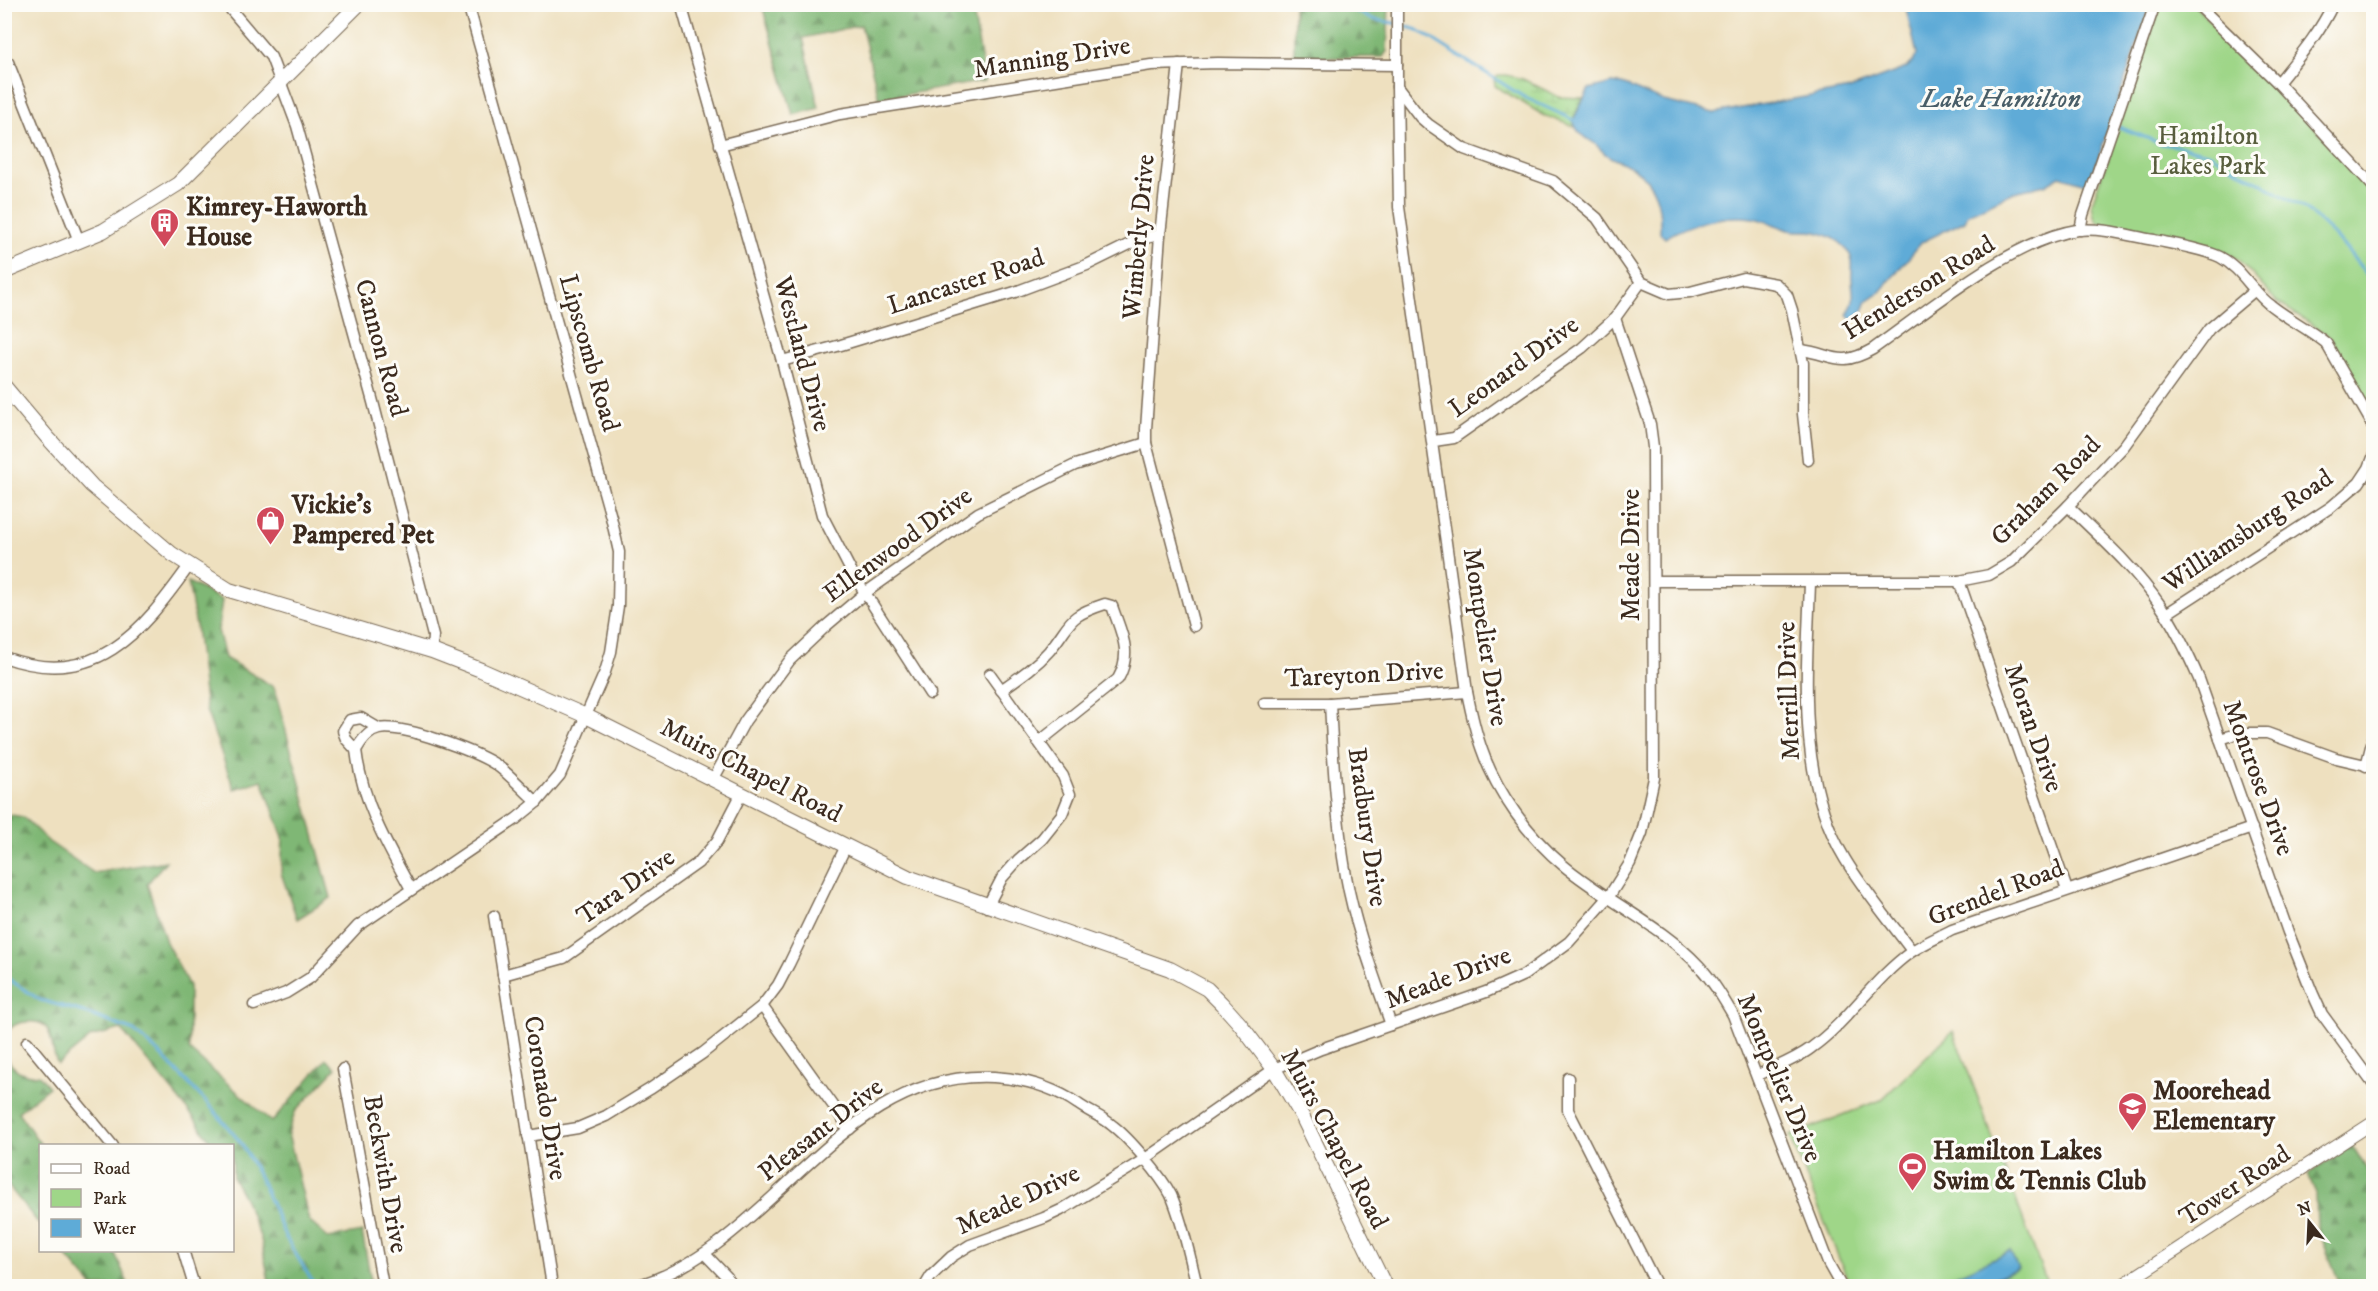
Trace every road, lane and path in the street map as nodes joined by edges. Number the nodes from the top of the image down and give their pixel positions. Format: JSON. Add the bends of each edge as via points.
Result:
{"nodes":[{"id":1,"x":226,"y":4,"type":"edge"},
{"id":2,"x":359,"y":4,"type":"edge"},
{"id":3,"x":468,"y":4,"type":"edge"},
{"id":4,"x":681,"y":4,"type":"edge"},
{"id":5,"x":1397,"y":4,"type":"edge"},
{"id":6,"x":2155,"y":4,"type":"edge"},
{"id":7,"x":2198,"y":4,"type":"edge"},
{"id":8,"x":2333,"y":4,"type":"edge"},
{"id":9,"x":4,"y":60,"type":"edge"},
{"id":10,"x":1179,"y":64,"type":"junction"},
{"id":11,"x":1397,"y":65,"type":"junction"},
{"id":12,"x":2278,"y":83,"type":"junction"},
{"id":13,"x":279,"y":84,"type":"junction"},
{"id":14,"x":1397,"y":87,"type":"junction"},
{"id":15,"x":720,"y":145,"type":"junction"},
{"id":16,"x":2373,"y":187,"type":"edge"},
{"id":17,"x":2080,"y":230,"type":"junction"},
{"id":18,"x":1160,"y":235,"type":"junction"},
{"id":19,"x":80,"y":241,"type":"junction"},
{"id":20,"x":4,"y":272,"type":"edge"},
{"id":21,"x":1641,"y":282,"type":"junction"},
{"id":22,"x":2255,"y":290,"type":"junction"},
{"id":23,"x":1616,"y":318,"type":"junction"},
{"id":24,"x":1802,"y":351,"type":"junction"},
{"id":25,"x":782,"y":361,"type":"junction"},
{"id":26,"x":4,"y":386,"type":"edge"},
{"id":27,"x":2373,"y":427,"type":"edge"},
{"id":28,"x":1434,"y":441,"type":"junction"},
{"id":29,"x":1146,"y":443,"type":"junction"},
{"id":30,"x":2373,"y":455,"type":"edge"},
{"id":31,"x":1808,"y":460,"type":"dead end"},
{"id":32,"x":2068,"y":506,"type":"junction"},
{"id":33,"x":189,"y":566,"type":"junction"},
{"id":34,"x":1654,"y":581,"type":"junction"},
{"id":35,"x":1959,"y":581,"type":"junction"},
{"id":36,"x":1810,"y":583,"type":"junction"},
{"id":37,"x":865,"y":593,"type":"junction"},
{"id":38,"x":2166,"y":614,"type":"junction"},
{"id":39,"x":1194,"y":626,"type":"dead end"},
{"id":40,"x":432,"y":651,"type":"junction"},
{"id":41,"x":4,"y":657,"type":"edge"},
{"id":42,"x":990,"y":674,"type":"dead end"},
{"id":43,"x":1001,"y":690,"type":"junction"},
{"id":44,"x":1467,"y":692,"type":"junction"},
{"id":45,"x":930,"y":694,"type":"dead end"},
{"id":46,"x":1264,"y":703,"type":"dead end"},
{"id":47,"x":1330,"y":703,"type":"junction"},
{"id":48,"x":586,"y":716,"type":"junction"},
{"id":49,"x":378,"y":728,"type":"junction"},
{"id":50,"x":2373,"y":735,"type":"edge"},
{"id":51,"x":2220,"y":739,"type":"junction"},
{"id":52,"x":1039,"y":742,"type":"junction"},
{"id":53,"x":356,"y":750,"type":"junction"},
{"id":54,"x":2370,"y":766,"type":"edge"},
{"id":55,"x":714,"y":778,"type":"junction"},
{"id":56,"x":742,"y":793,"type":"junction"},
{"id":57,"x":537,"y":802,"type":"junction"},
{"id":58,"x":2252,"y":828,"type":"junction"},
{"id":59,"x":846,"y":846,"type":"junction"},
{"id":60,"x":411,"y":889,"type":"junction"},
{"id":61,"x":2067,"y":890,"type":"junction"},
{"id":62,"x":1608,"y":898,"type":"junction"},
{"id":63,"x":987,"y":907,"type":"junction"},
{"id":64,"x":494,"y":915,"type":"dead end"},
{"id":65,"x":1912,"y":951,"type":"junction"},
{"id":66,"x":503,"y":975,"type":"junction"},
{"id":67,"x":254,"y":1005,"type":"dead end"},
{"id":68,"x":762,"y":1006,"type":"junction"},
{"id":69,"x":1391,"y":1025,"type":"junction"},
{"id":70,"x":27,"y":1042,"type":"dead end"},
{"id":71,"x":344,"y":1069,"type":"dead end"},
{"id":72,"x":1274,"y":1069,"type":"junction"},
{"id":73,"x":1758,"y":1075,"type":"junction"},
{"id":74,"x":1568,"y":1078,"type":"dead end"},
{"id":75,"x":2373,"y":1085,"type":"edge"},
{"id":76,"x":2373,"y":1122,"type":"edge"},
{"id":77,"x":850,"y":1129,"type":"junction"},
{"id":78,"x":528,"y":1136,"type":"junction"},
{"id":79,"x":111,"y":1144,"type":"edge"},
{"id":80,"x":1145,"y":1159,"type":"junction"},
{"id":81,"x":183,"y":1252,"type":"edge"},
{"id":82,"x":705,"y":1254,"type":"junction"},
{"id":83,"x":194,"y":1287,"type":"edge"},
{"id":84,"x":383,"y":1287,"type":"edge"},
{"id":85,"x":552,"y":1287,"type":"edge"},
{"id":86,"x":635,"y":1287,"type":"edge"},
{"id":87,"x":731,"y":1287,"type":"edge"},
{"id":88,"x":925,"y":1287,"type":"edge"},
{"id":89,"x":1197,"y":1287,"type":"edge"},
{"id":90,"x":1385,"y":1287,"type":"edge"},
{"id":91,"x":1657,"y":1287,"type":"edge"},
{"id":92,"x":1841,"y":1287,"type":"edge"},
{"id":93,"x":2121,"y":1287,"type":"edge"}],
"edges":[{"from":1,"to":13,"type":"street","name":"Cannon Road","via":[[271,57]]},
{"from":2,"to":13,"type":"main road"},
{"from":3,"to":48,"type":"street","name":"Lipscomb Road","via":[[619,552],[618,606],[611,652]]},
{"from":4,"to":15,"type":"street","name":"Westland Drive"},
{"from":5,"to":11,"type":"street"},
{"from":6,"to":17,"type":"street"},
{"from":7,"to":12,"type":"street"},
{"from":8,"to":12,"type":"street","via":[[2306,49]]},
{"from":9,"to":19,"type":"street"},
{"from":10,"to":11,"type":"street","name":"Manning Drive"},
{"from":10,"to":15,"type":"street","name":"Manning Drive","via":[[1151,65],[840,114]]},
{"from":10,"to":18,"type":"street","name":"Wimberly Drive"},
{"from":11,"to":14,"type":"street"},
{"from":12,"to":16,"type":"street"},
{"from":13,"to":19,"type":"main road","via":[[178,184]]},
{"from":13,"to":40,"type":"street","name":"Cannon Road","via":[[297,126],[373,402],[433,636]]},
{"from":14,"to":21,"type":"street","via":[[1420,117],[1464,149],[1553,181],[1575,198],[1597,218]]},
{"from":14,"to":28,"type":"street","name":"Montpelier Drive","via":[[1399,207]]},
{"from":15,"to":25,"type":"street","name":"Westland Drive"},
{"from":17,"to":22,"type":"street","name":"Henderson Road","via":[[2125,234],[2218,256],[2234,266]]},
{"from":17,"to":24,"type":"street","name":"Henderson Road","via":[[2027,247],[1974,278],[1857,358],[1837,360]]},
{"from":18,"to":25,"type":"street","name":"Lancaster Road","via":[[1140,239],[1088,265],[1015,292]]},
{"from":18,"to":29,"type":"street","name":"Wimberly Drive"},
{"from":19,"to":20,"type":"main road"},
{"from":21,"to":23,"type":"street"},
{"from":21,"to":24,"type":"street","via":[[1669,294],[1743,278],[1776,284],[1787,295]]},
{"from":22,"to":27,"type":"street","name":"Henderson Road","via":[[2271,306],[2326,343]]},
{"from":22,"to":32,"type":"street","name":"Graham Road","via":[[2208,329],[2124,446]]},
{"from":23,"to":28,"type":"street","name":"Leonard Drive","via":[[1582,348],[1473,426],[1454,438]]},
{"from":23,"to":34,"type":"street","name":"Meade Drive","via":[[1650,424]]},
{"from":24,"to":31,"type":"street"},
{"from":25,"to":37,"type":"street","name":"Westland Drive","via":[[822,515]]},
{"from":26,"to":33,"type":"main road","name":"Muirs Chapel Road","via":[[92,486]]},
{"from":28,"to":44,"type":"street","name":"Montpelier Drive"},
{"from":29,"to":37,"type":"street","name":"Ellenwood Drive","via":[[1075,465],[978,513]]},
{"from":29,"to":39,"type":"street"},
{"from":30,"to":38,"type":"street","name":"Williamsburg Road","via":[[2359,483],[2331,507]]},
{"from":32,"to":35,"type":"street","name":"Graham Road","via":[[2011,562],[1989,575]]},
{"from":32,"to":38,"type":"street","name":"Montrose Drive","via":[[2143,582]]},
{"from":33,"to":40,"type":"main road","name":"Muirs Chapel Road","via":[[229,590]]},
{"from":33,"to":41,"type":"street","via":[[135,633],[111,652],[61,666],[30,665]]},
{"from":34,"to":36,"type":"street","name":"Graham Road"},
{"from":34,"to":62,"type":"street","name":"Meade Drive","via":[[1654,778],[1638,843]]},
{"from":35,"to":36,"type":"street","name":"Graham Road"},
{"from":35,"to":61,"type":"street","name":"Moran Drive"},
{"from":36,"to":65,"type":"street","name":"Merrill Drive","via":[[1809,724],[1819,796],[1844,859]]},
{"from":37,"to":45,"type":"street","name":"Westland Drive"},
{"from":37,"to":55,"type":"street","name":"Ellenwood Drive","via":[[790,660],[745,721]]},
{"from":38,"to":51,"type":"street","name":"Montrose Drive","via":[[2199,679]]},
{"from":40,"to":48,"type":"main road","name":"Muirs Chapel Road"},
{"from":42,"to":43,"type":"street"},
{"from":43,"to":52,"type":"street"},
{"from":43,"to":52,"type":"street","via":[[1050,650],[1072,617],[1105,604],[1112,606],[1126,652],[1125,666],[1118,679]]},
{"from":44,"to":47,"type":"street","name":"Tareyton Drive"},
{"from":44,"to":62,"type":"street","name":"Montpelier Drive","via":[[1482,752],[1522,822],[1562,865]]},
{"from":46,"to":47,"type":"street","name":"Tareyton Drive"},
{"from":47,"to":69,"type":"street","name":"Bradbury Drive","via":[[1334,785],[1346,877]]},
{"from":48,"to":55,"type":"main road","name":"Muirs Chapel Road"},
{"from":48,"to":57,"type":"street","name":"Lipscomb Road","via":[[560,776]]},
{"from":49,"to":53,"type":"street","via":[[363,738]]},
{"from":49,"to":53,"type":"street","via":[[361,718],[345,725],[346,739]]},
{"from":49,"to":57,"type":"street","via":[[454,745],[495,765]]},
{"from":50,"to":54,"type":"street"},
{"from":51,"to":54,"type":"street","via":[[2240,733],[2267,733]]},
{"from":51,"to":58,"type":"street","name":"Montrose Drive"},
{"from":52,"to":63,"type":"street","via":[[1063,776],[1070,794],[1062,814],[1002,878]]},
{"from":53,"to":60,"type":"street","via":[[364,792],[383,839]]},
{"from":55,"to":56,"type":"main road","name":"Muirs Chapel Road"},
{"from":56,"to":59,"type":"main road","name":"Muirs Chapel Road"},
{"from":56,"to":66,"type":"street","name":"Tara Drive","via":[[717,841],[698,863],[564,958]]},
{"from":57,"to":60,"type":"street","name":"Lipscomb Road"},
{"from":58,"to":61,"type":"street","name":"Grendel Road"},
{"from":58,"to":75,"type":"street","name":"Montrose Drive","via":[[2322,1014]]},
{"from":59,"to":63,"type":"main road","name":"Muirs Chapel Road","via":[[908,877]]},
{"from":59,"to":68,"type":"street","via":[[778,985]]},
{"from":60,"to":67,"type":"street","name":"Lipscomb Road","via":[[358,926],[310,978],[286,993]]},
{"from":61,"to":65,"type":"street","name":"Grendel Road","via":[[1952,930]]},
{"from":62,"to":69,"type":"street","name":"Meade Drive","via":[[1569,942],[1524,975]]},
{"from":62,"to":73,"type":"street","name":"Montpelier Drive","via":[[1675,944],[1699,966],[1733,1015]]},
{"from":63,"to":72,"type":"main road","name":"Muirs Chapel Road","via":[[1170,969],[1207,989]]},
{"from":64,"to":66,"type":"street","name":"Coronado Drive"},
{"from":65,"to":73,"type":"street","name":"Grendel Road","via":[[1812,1047]]},
{"from":66,"to":78,"type":"street","name":"Coronado Drive"},
{"from":68,"to":77,"type":"street"},
{"from":68,"to":78,"type":"street","via":[[703,1053],[606,1116],[578,1128]]},
{"from":69,"to":72,"type":"street","name":"Meade Drive"},
{"from":70,"to":79,"type":"street"},
{"from":71,"to":84,"type":"street","name":"Beckwith Drive"},
{"from":72,"to":80,"type":"street","name":"Meade Drive"},
{"from":72,"to":90,"type":"main road","name":"Muirs Chapel Road","via":[[1302,1116]]},
{"from":73,"to":92,"type":"street","name":"Montpelier Drive","via":[[1828,1263]]},
{"from":74,"to":91,"type":"street","via":[[1568,1110]]},
{"from":76,"to":93,"type":"street","name":"Tower Road"},
{"from":77,"to":80,"type":"street","name":"Pleasant Drive","via":[[895,1098],[921,1087],[979,1076],[1008,1078],[1062,1093],[1113,1126]]},
{"from":77,"to":82,"type":"street","name":"Pleasant Drive"},
{"from":78,"to":85,"type":"street","name":"Coronado Drive"},
{"from":80,"to":88,"type":"street","name":"Meade Drive","via":[[1044,1218],[970,1245],[951,1257]]},
{"from":80,"to":89,"type":"street","name":"Pleasant Drive","via":[[1171,1195]]},
{"from":81,"to":83,"type":"street"},
{"from":82,"to":86,"type":"street","name":"Pleasant Drive","via":[[677,1271]]},
{"from":82,"to":87,"type":"street","via":[[727,1277]]}]}
